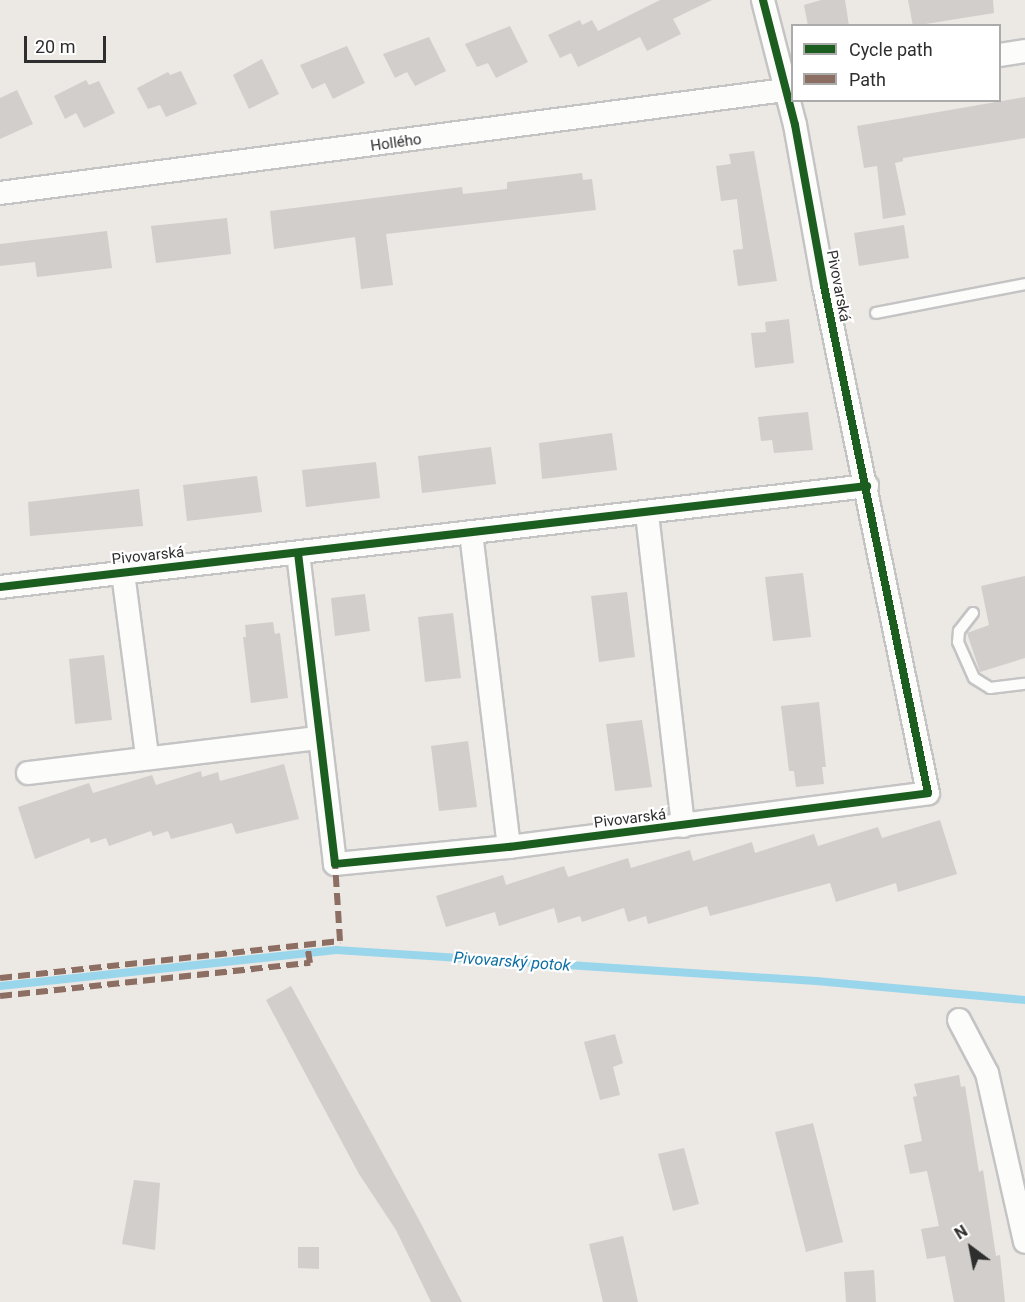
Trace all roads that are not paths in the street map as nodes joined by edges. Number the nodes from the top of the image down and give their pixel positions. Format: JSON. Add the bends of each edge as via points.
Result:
{"nodes":[{"id":1,"x":763,"y":0,"type":"edge"},
{"id":2,"x":1025,"y":51,"type":"edge"},
{"id":3,"x":1001,"y":55,"type":"edge"},
{"id":4,"x":790,"y":90,"type":"edge"},
{"id":5,"x":792,"y":102,"type":"edge"},
{"id":6,"x":0,"y":193,"type":"edge"},
{"id":7,"x":1025,"y":284,"type":"edge"},
{"id":8,"x":876,"y":313,"type":"dead end"},
{"id":9,"x":867,"y":486,"type":"junction"},
{"id":10,"x":647,"y":514,"type":"junction"},
{"id":11,"x":471,"y":532,"type":"junction"},
{"id":12,"x":298,"y":553,"type":"junction"},
{"id":13,"x":123,"y":573,"type":"junction"},
{"id":14,"x":0,"y":587,"type":"edge"},
{"id":15,"x":973,"y":613,"type":"dead end"},
{"id":16,"x":1025,"y":684,"type":"edge"},
{"id":17,"x":317,"y":738,"type":"junction"},
{"id":18,"x":147,"y":756,"type":"junction"},
{"id":19,"x":28,"y":773,"type":"dead end"},
{"id":20,"x":683,"y":826,"type":"junction"},
{"id":21,"x":508,"y":847,"type":"junction"},
{"id":22,"x":959,"y":1020,"type":"dead end"},
{"id":23,"x":1025,"y":1242,"type":"edge"}],
"edges":[{"from":1,"to":4,"type":"street","name":"Pivovarská"},
{"from":2,"to":3,"type":"street"},
{"from":4,"to":6,"type":"street","name":"Hollého"},
{"from":5,"to":9,"type":"street","name":"Pivovarská","via":[[824,286]]},
{"from":7,"to":8,"type":"lane"},
{"from":9,"to":10,"type":"street","name":"Pivovarská"},
{"from":9,"to":20,"type":"street","name":"Pivovarská","via":[[928,793]]},
{"from":10,"to":11,"type":"street","name":"Pivovarská"},
{"from":10,"to":20,"type":"street","name":"Pivovarská"},
{"from":11,"to":12,"type":"street","name":"Pivovarská"},
{"from":11,"to":21,"type":"street"},
{"from":12,"to":13,"type":"street","name":"Pivovarská"},
{"from":12,"to":17,"type":"street","name":"Pivovarská"},
{"from":13,"to":14,"type":"street","name":"Pivovarská"},
{"from":13,"to":18,"type":"street","name":"Pivovarská"},
{"from":15,"to":16,"type":"lane","via":[[959,631],[958,642],[974,678],[990,688]]},
{"from":17,"to":18,"type":"street"},
{"from":17,"to":21,"type":"street","name":"Pivovarská","via":[[335,864]]},
{"from":18,"to":19,"type":"street"},
{"from":20,"to":21,"type":"street","name":"Pivovarská"},
{"from":22,"to":23,"type":"street","via":[[987,1073]]}]}
